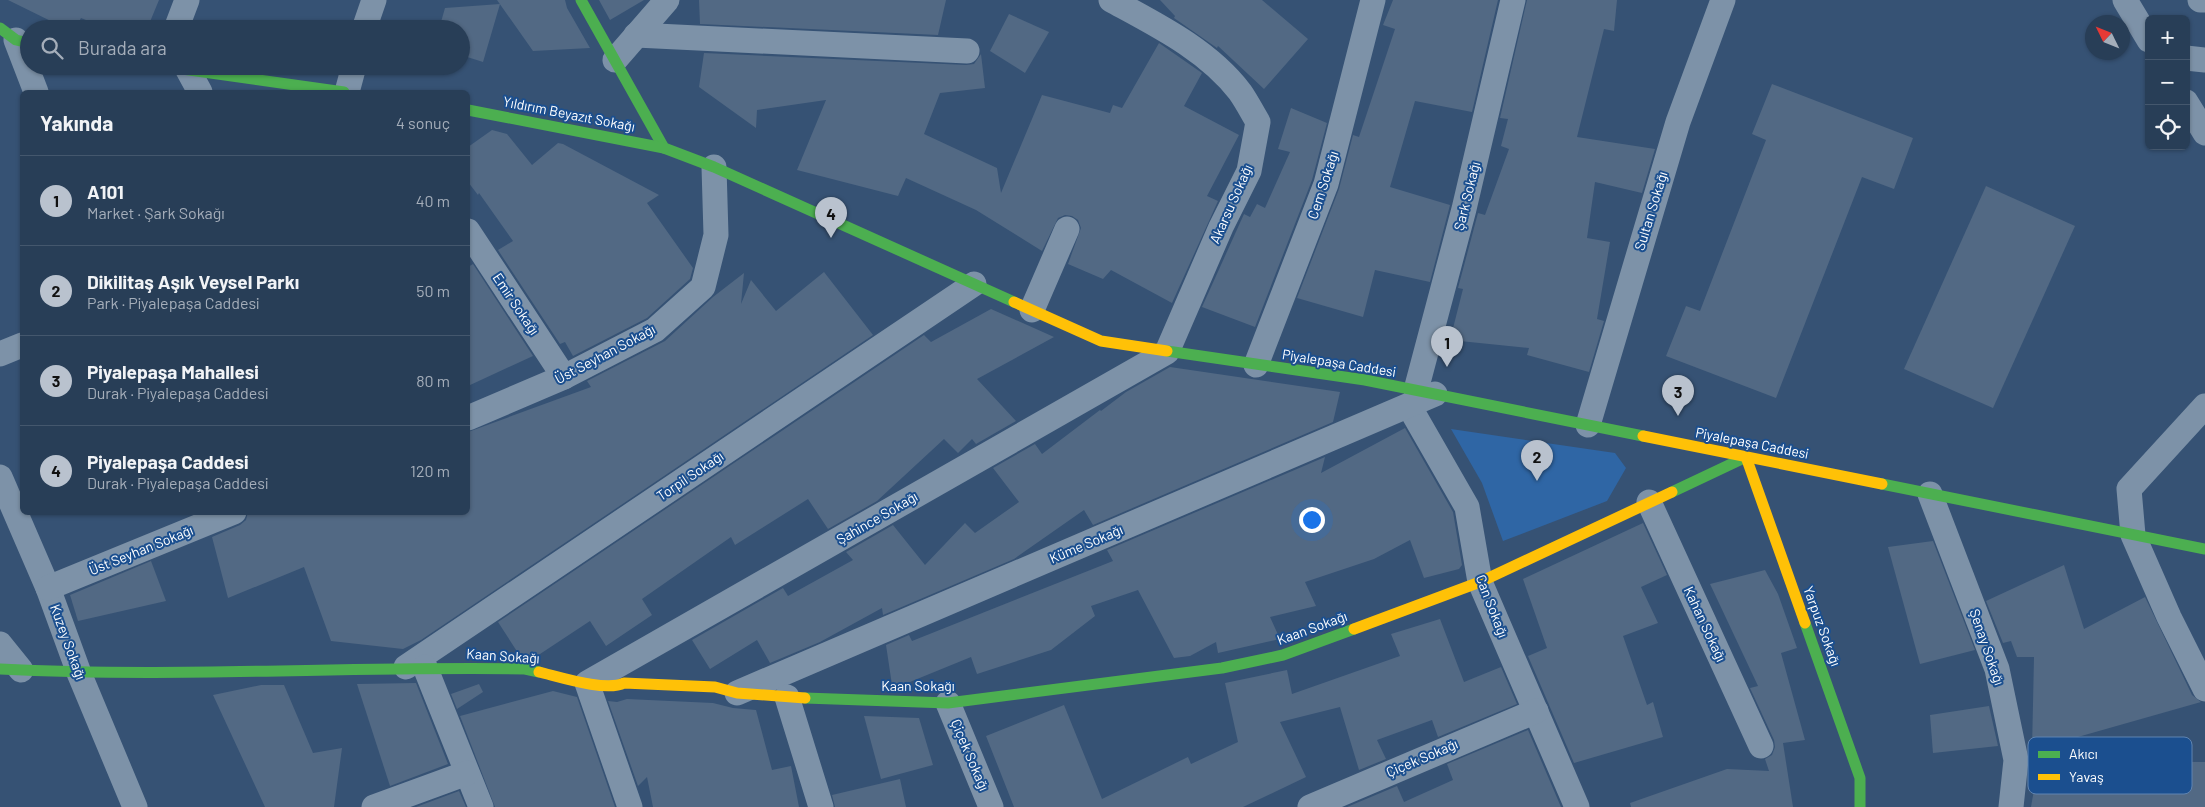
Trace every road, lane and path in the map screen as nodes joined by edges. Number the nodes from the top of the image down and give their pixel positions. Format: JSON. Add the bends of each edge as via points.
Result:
{"nodes":[{"id":1,"x":188,"y":0,"type":"edge"},
{"id":2,"x":374,"y":0,"type":"edge"},
{"id":3,"x":581,"y":0,"type":"edge"},
{"id":4,"x":667,"y":0,"type":"edge"},
{"id":5,"x":1111,"y":0,"type":"edge"},
{"id":6,"x":1373,"y":0,"type":"edge"},
{"id":7,"x":1513,"y":0,"type":"edge"},
{"id":8,"x":1723,"y":0,"type":"edge"},
{"id":9,"x":2125,"y":0,"type":"edge"},
{"id":10,"x":2200,"y":0,"type":"edge"},
{"id":11,"x":2205,"y":0,"type":"edge"},
{"id":12,"x":180,"y":20,"type":"edge"},
{"id":13,"x":367,"y":20,"type":"edge"},
{"id":14,"x":2145,"y":33,"type":"edge"},
{"id":15,"x":636,"y":36,"type":"junction"},
{"id":16,"x":15,"y":37,"type":"edge"},
{"id":17,"x":20,"y":50,"type":"edge"},
{"id":18,"x":968,"y":51,"type":"dead end"},
{"id":19,"x":2190,"y":58,"type":"edge"},
{"id":20,"x":615,"y":60,"type":"junction"},
{"id":21,"x":2205,"y":60,"type":"edge"},
{"id":22,"x":30,"y":75,"type":"edge"},
{"id":23,"x":191,"y":75,"type":"edge"},
{"id":24,"x":224,"y":75,"type":"edge"},
{"id":25,"x":351,"y":75,"type":"edge"},
{"id":26,"x":35,"y":90,"type":"edge"},
{"id":27,"x":199,"y":90,"type":"edge"},
{"id":28,"x":332,"y":90,"type":"edge"},
{"id":29,"x":347,"y":90,"type":"edge"},
{"id":30,"x":2188,"y":105,"type":"edge"},
{"id":31,"x":470,"y":111,"type":"edge"},
{"id":32,"x":2205,"y":133,"type":"edge"},
{"id":33,"x":664,"y":148,"type":"junction"},
{"id":34,"x":714,"y":167,"type":"junction"},
{"id":35,"x":1067,"y":229,"type":"dead end"},
{"id":36,"x":470,"y":234,"type":"edge"},
{"id":37,"x":974,"y":284,"type":"junction"},
{"id":38,"x":1032,"y":310,"type":"junction"},
{"id":39,"x":20,"y":346,"type":"edge"},
{"id":40,"x":1167,"y":352,"type":"junction"},
{"id":41,"x":0,"y":354,"type":"edge"},
{"id":42,"x":1256,"y":365,"type":"junction"},
{"id":43,"x":564,"y":377,"type":"junction"},
{"id":44,"x":1420,"y":397,"type":"junction"},
{"id":45,"x":2205,"y":406,"type":"edge"},
{"id":46,"x":470,"y":417,"type":"edge"},
{"id":47,"x":1588,"y":425,"type":"junction"},
{"id":48,"x":1746,"y":457,"type":"junction"},
{"id":49,"x":0,"y":477,"type":"edge"},
{"id":50,"x":1930,"y":494,"type":"junction"},
{"id":51,"x":1649,"y":502,"type":"junction"},
{"id":52,"x":220,"y":515,"type":"edge"},
{"id":53,"x":2133,"y":535,"type":"junction"},
{"id":54,"x":2205,"y":549,"type":"edge"},
{"id":55,"x":1480,"y":582,"type":"junction"},
{"id":56,"x":48,"y":588,"type":"junction"},
{"id":57,"x":0,"y":644,"type":"edge"},
{"id":58,"x":415,"y":667,"type":"junction"},
{"id":59,"x":10,"y":670,"type":"edge"},
{"id":60,"x":79,"y":673,"type":"junction"},
{"id":61,"x":587,"y":683,"type":"junction"},
{"id":62,"x":2205,"y":689,"type":"edge"},
{"id":63,"x":737,"y":693,"type":"junction"},
{"id":64,"x":787,"y":698,"type":"junction"},
{"id":65,"x":948,"y":703,"type":"junction"},
{"id":66,"x":1536,"y":711,"type":"junction"},
{"id":67,"x":1761,"y":746,"type":"dead end"},
{"id":68,"x":467,"y":773,"type":"junction"},
{"id":69,"x":135,"y":807,"type":"edge"},
{"id":70,"x":374,"y":807,"type":"edge"},
{"id":71,"x":481,"y":807,"type":"edge"},
{"id":72,"x":630,"y":807,"type":"edge"},
{"id":73,"x":821,"y":807,"type":"edge"},
{"id":74,"x":992,"y":807,"type":"edge"},
{"id":75,"x":1310,"y":807,"type":"edge"},
{"id":76,"x":1577,"y":807,"type":"edge"},
{"id":77,"x":1860,"y":807,"type":"edge"},
{"id":78,"x":2011,"y":807,"type":"edge"}],
"edges":[{"from":1,"to":12,"type":"street"},
{"from":2,"to":13,"type":"street"},
{"from":3,"to":20,"type":"street"},
{"from":4,"to":15,"type":"street"},
{"from":5,"to":40,"type":"street","name":"Akarsu Sokağı","via":[[1167,30],[1208,60],[1239,92],[1258,122],[1249,171]]},
{"from":6,"to":42,"type":"street","name":"Cem Sokağı","via":[[1326,184]]},
{"from":7,"to":44,"type":"street","name":"Şark Sokağı"},
{"from":8,"to":47,"type":"street","name":"Sultan Sokağı","via":[[1678,122]]},
{"from":9,"to":14,"type":"street"},
{"from":10,"to":11,"type":"street"},
{"from":15,"to":18,"type":"street"},
{"from":15,"to":20,"type":"street"},
{"from":16,"to":17,"type":"street"},
{"from":19,"to":21,"type":"street"},
{"from":20,"to":33,"type":"street"},
{"from":22,"to":26,"type":"street"},
{"from":23,"to":27,"type":"street"},
{"from":24,"to":28,"type":"street"},
{"from":25,"to":29,"type":"street"},
{"from":30,"to":32,"type":"street"},
{"from":31,"to":33,"type":"street","name":"Yıldırım Beyazıt Sokağı"},
{"from":33,"to":34,"type":"street","name":"Piyalepaşa Caddesi"},
{"from":34,"to":37,"type":"street","name":"Piyalepaşa Caddesi"},
{"from":34,"to":43,"type":"street","name":"Üst Seyhan Sokağı","via":[[716,235],[703,287],[655,330]]},
{"from":35,"to":38,"type":"street"},
{"from":36,"to":43,"type":"street","name":"Emir Sokağı"},
{"from":37,"to":38,"type":"street","name":"Piyalepaşa Caddesi"},
{"from":37,"to":58,"type":"street","name":"Torpil Sokağı"},
{"from":38,"to":40,"type":"street","name":"Piyalepaşa Caddesi","via":[[1101,341]]},
{"from":39,"to":41,"type":"street"},
{"from":40,"to":42,"type":"street","name":"Piyalepaşa Caddesi"},
{"from":40,"to":61,"type":"street","name":"Şahince Sokağı"},
{"from":42,"to":44,"type":"street","name":"Piyalepaşa Caddesi","via":[[1365,380]]},
{"from":43,"to":46,"type":"street","name":"Üst Seyhan Sokağı"},
{"from":44,"to":47,"type":"street","name":"Piyalepaşa Caddesi"},
{"from":44,"to":55,"type":"street","name":"Can Sokağı","via":[[1467,507]]},
{"from":44,"to":63,"type":"street","name":"Küme Sokağı"},
{"from":45,"to":53,"type":"street","via":[[2129,489]]},
{"from":47,"to":48,"type":"street","name":"Piyalepaşa Caddesi"},
{"from":48,"to":50,"type":"street","name":"Piyalepaşa Caddesi"},
{"from":48,"to":51,"type":"street","name":"Kaan Sokağı"},
{"from":48,"to":77,"type":"street","name":"Yarpuz Sokağı","via":[[1860,778]]},
{"from":49,"to":56,"type":"street","name":"Kuzey Sokağı"},
{"from":50,"to":53,"type":"street","name":"Piyalepaşa Caddesi"},
{"from":50,"to":78,"type":"street","name":"Şenay Sokağı","via":[[1996,669],[2016,760]]},
{"from":51,"to":55,"type":"street","name":"Kaan Sokağı"},
{"from":51,"to":67,"type":"street","name":"Kahan Sokağı"},
{"from":52,"to":56,"type":"street","name":"Üst Seyhan Sokağı"},
{"from":53,"to":54,"type":"street","name":"Piyalepaşa Caddesi"},
{"from":53,"to":62,"type":"street"},
{"from":55,"to":65,"type":"street","name":"Kaan Sokağı","via":[[1283,655],[1222,668],[1108,680]]},
{"from":55,"to":66,"type":"street","name":"Can Sokağı"},
{"from":56,"to":60,"type":"street","name":"Kuzey Sokağı"},
{"from":57,"to":59,"type":"street"},
{"from":58,"to":60,"type":"street","name":"Kaan Sokağı"},
{"from":58,"to":61,"type":"street","name":"Kaan Sokağı","via":[[526,669]]},
{"from":58,"to":68,"type":"street"},
{"from":59,"to":60,"type":"street","name":"Kaan Sokağı"},
{"from":60,"to":69,"type":"street","name":"Kuzey Sokağı"},
{"from":61,"to":63,"type":"street","name":"Kaan Sokağı","via":[[715,686]]},
{"from":61,"to":72,"type":"street"},
{"from":63,"to":64,"type":"street","name":"Kaan Sokağı"},
{"from":64,"to":65,"type":"street","name":"Kaan Sokağı"},
{"from":64,"to":73,"type":"street"},
{"from":65,"to":74,"type":"street","name":"Çiçek Sokağı"},
{"from":66,"to":75,"type":"street","name":"Çiçek Sokağı"},
{"from":66,"to":76,"type":"street","name":"Can Sokağı"},
{"from":68,"to":70,"type":"street"},
{"from":68,"to":71,"type":"street"}]}
